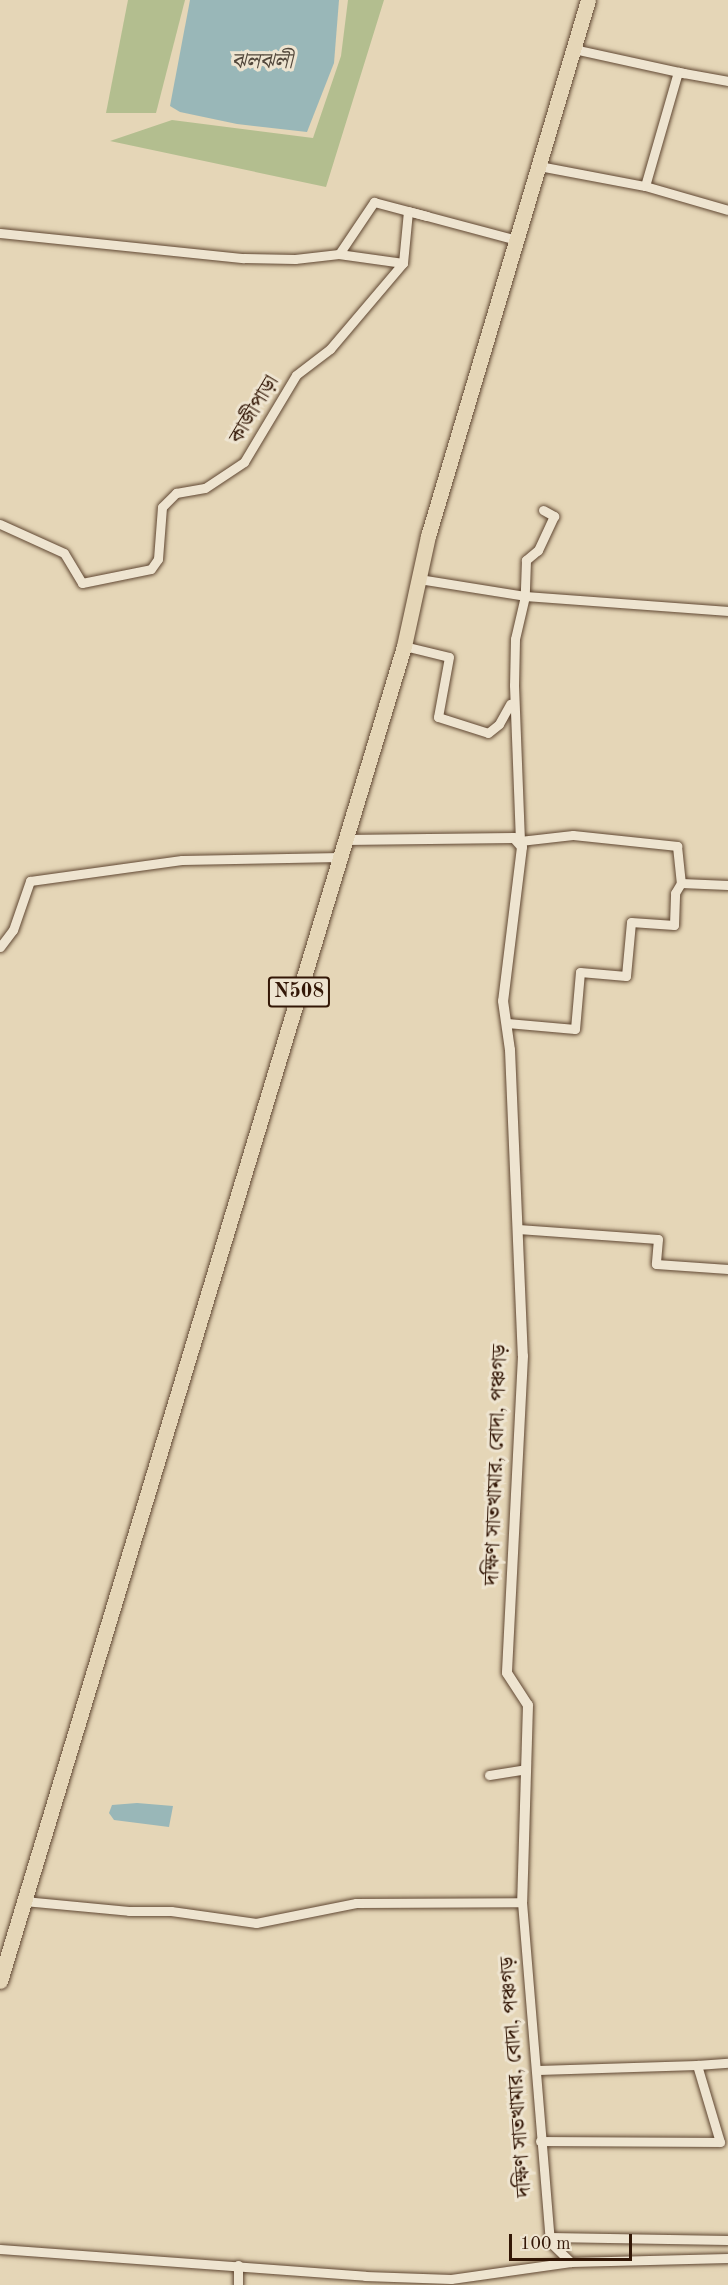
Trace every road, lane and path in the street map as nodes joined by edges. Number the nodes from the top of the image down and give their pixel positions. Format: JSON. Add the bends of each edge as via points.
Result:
{"nodes":[{"id":1,"x":588,"y":0,"type":"edge"},
{"id":2,"x":574,"y":49,"type":"junction"},
{"id":3,"x":678,"y":72,"type":"junction"},
{"id":4,"x":728,"y":81,"type":"edge"},
{"id":5,"x":539,"y":166,"type":"junction"},
{"id":6,"x":645,"y":186,"type":"junction"},
{"id":7,"x":728,"y":210,"type":"edge"},
{"id":8,"x":427,"y":216,"type":"junction"},
{"id":9,"x":0,"y":233,"type":"edge"},
{"id":10,"x":517,"y":240,"type":"junction"},
{"id":11,"x":339,"y":254,"type":"junction"},
{"id":12,"x":403,"y":263,"type":"junction"},
{"id":13,"x":543,"y":510,"type":"dead end"},
{"id":14,"x":0,"y":524,"type":"edge"},
{"id":15,"x":419,"y":579,"type":"junction"},
{"id":16,"x":525,"y":596,"type":"junction"},
{"id":17,"x":728,"y":610,"type":"edge"},
{"id":18,"x":404,"y":646,"type":"junction"},
{"id":19,"x":510,"y":704,"type":"dead end"},
{"id":20,"x":345,"y":840,"type":"junction"},
{"id":21,"x":520,"y":841,"type":"junction"},
{"id":22,"x":340,"y":857,"type":"junction"},
{"id":23,"x":681,"y":883,"type":"junction"},
{"id":24,"x":728,"y":885,"type":"edge"},
{"id":25,"x":0,"y":947,"type":"edge"},
{"id":26,"x":507,"y":1023,"type":"junction"},
{"id":27,"x":518,"y":1230,"type":"junction"},
{"id":28,"x":728,"y":1269,"type":"edge"},
{"id":29,"x":526,"y":1769,"type":"junction"},
{"id":30,"x":489,"y":1775,"type":"dead end"},
{"id":31,"x":24,"y":1901,"type":"junction"},
{"id":32,"x":522,"y":1902,"type":"junction"},
{"id":33,"x":0,"y":1981,"type":"edge"},
{"id":34,"x":728,"y":2063,"type":"edge"},
{"id":35,"x":697,"y":2065,"type":"junction"},
{"id":36,"x":538,"y":2070,"type":"junction"},
{"id":37,"x":540,"y":2141,"type":"junction"},
{"id":38,"x":549,"y":2237,"type":"junction"},
{"id":39,"x":728,"y":2240,"type":"edge"},
{"id":40,"x":0,"y":2249,"type":"edge"},
{"id":41,"x":728,"y":2250,"type":"edge"},
{"id":42,"x":728,"y":2258,"type":"edge"},
{"id":43,"x":571,"y":2262,"type":"junction"},
{"id":44,"x":238,"y":2265,"type":"junction"},
{"id":45,"x":238,"y":2285,"type":"edge"}],
"edges":[{"from":1,"to":2,"type":"highway","number":"N508"},
{"from":2,"to":3,"type":"street"},
{"from":2,"to":5,"type":"highway","number":"N508"},
{"from":3,"to":4,"type":"street"},
{"from":3,"to":6,"type":"street"},
{"from":5,"to":6,"type":"street"},
{"from":5,"to":10,"type":"highway","number":"N508"},
{"from":6,"to":7,"type":"street"},
{"from":8,"to":10,"type":"street"},
{"from":8,"to":11,"type":"street","via":[[374,202]]},
{"from":8,"to":12,"type":"street","via":[[408,211]]},
{"from":9,"to":11,"type":"street","via":[[244,258],[295,259]]},
{"from":10,"to":15,"type":"highway","number":"N508"},
{"from":11,"to":12,"type":"street"},
{"from":12,"to":14,"type":"street","name":"কাজীপাড়া","via":[[330,349],[296,375],[244,462],[205,488],[176,493],[162,507],[158,559],[151,569],[82,583],[64,553]]},
{"from":13,"to":16,"type":"street","name":"দক্ষিণ সাতখামার, বোদা, পঞ্চগড়","via":[[554,516],[537,550],[526,560]]},
{"from":15,"to":16,"type":"street"},
{"from":15,"to":18,"type":"highway","number":"N508"},
{"from":16,"to":17,"type":"street"},
{"from":16,"to":21,"type":"street","name":"দক্ষিণ সাতখামার, বোদা, পঞ্চগড়","via":[[515,639],[514,685]]},
{"from":18,"to":19,"type":"street","via":[[449,657],[438,717],[488,733],[499,724]]},
{"from":18,"to":20,"type":"highway","number":"N508"},
{"from":20,"to":21,"type":"street"},
{"from":20,"to":22,"type":"highway","number":"N508"},
{"from":21,"to":23,"type":"street","via":[[573,835],[677,846]]},
{"from":21,"to":26,"type":"street","name":"দক্ষিণ সাতখামার, বোদা, পঞ্চগড়","via":[[502,1001]]},
{"from":22,"to":25,"type":"street","via":[[182,860],[30,881],[13,930]]},
{"from":22,"to":31,"type":"highway","number":"N508"},
{"from":23,"to":24,"type":"street"},
{"from":23,"to":26,"type":"street","via":[[675,893],[674,925],[631,922],[626,976],[580,972],[575,1029]]},
{"from":26,"to":27,"type":"street","name":"দক্ষিণ সাতখামার, বোদা, পঞ্চগড়"},
{"from":27,"to":28,"type":"street","via":[[658,1239],[656,1264]]},
{"from":27,"to":29,"type":"street","name":"দক্ষিণ সাতখামার, বোদা, পঞ্চগড়","via":[[523,1356],[507,1673],[528,1706]]},
{"from":29,"to":30,"type":"street"},
{"from":29,"to":32,"type":"street","name":"দক্ষিণ সাতখামার, বোদা, পঞ্চগড়"},
{"from":31,"to":32,"type":"street","via":[[171,1911],[256,1923],[357,1903]]},
{"from":31,"to":33,"type":"highway","number":"N508"},
{"from":32,"to":36,"type":"street","name":"দক্ষিণ সাতখামার, বোদা, পঞ্চগড়"},
{"from":34,"to":35,"type":"street"},
{"from":35,"to":36,"type":"street"},
{"from":35,"to":37,"type":"street","via":[[720,2142]]},
{"from":36,"to":37,"type":"street","name":"দক্ষিণ সাতখামার, বোদা, পঞ্চগড়"},
{"from":37,"to":38,"type":"street","name":"দক্ষিণ সাতখামার, বোদা, পঞ্চগড়"},
{"from":38,"to":39,"type":"street"},
{"from":38,"to":43,"type":"street"},
{"from":40,"to":44,"type":"street"},
{"from":41,"to":42,"type":"street"},
{"from":42,"to":43,"type":"street"},
{"from":43,"to":44,"type":"street","via":[[451,2279]]},
{"from":44,"to":45,"type":"street"}]}
